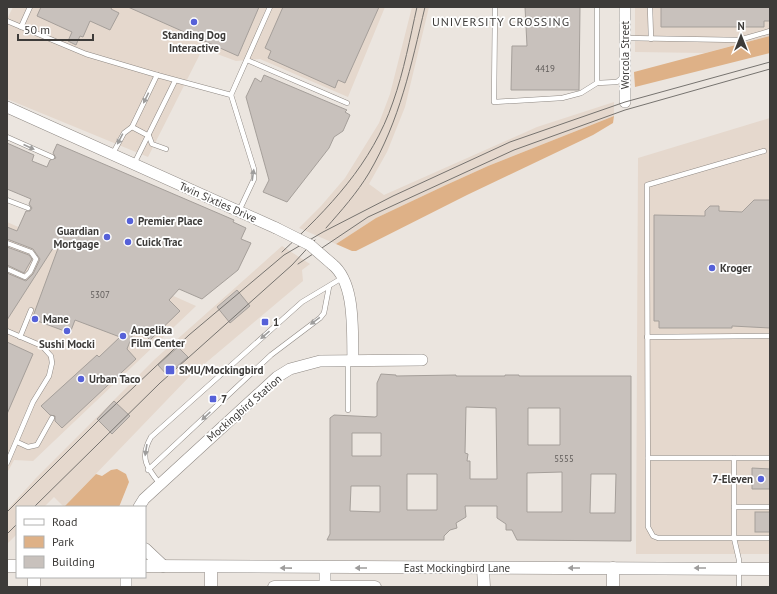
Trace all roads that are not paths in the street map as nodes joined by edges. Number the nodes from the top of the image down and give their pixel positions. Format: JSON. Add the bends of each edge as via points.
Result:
{"nodes":[{"id":1,"x":30,"y":7,"type":"edge"},
{"id":2,"x":270,"y":7,"type":"edge"},
{"id":3,"x":495,"y":7,"type":"edge"},
{"id":4,"x":597,"y":7,"type":"edge"},
{"id":5,"x":625,"y":7,"type":"edge"},
{"id":6,"x":650,"y":7,"type":"edge"},
{"id":7,"x":7,"y":21,"type":"edge"},
{"id":8,"x":21,"y":27,"type":"junction"},
{"id":9,"x":770,"y":31,"type":"edge"},
{"id":10,"x":625,"y":38,"type":"junction"},
{"id":11,"x":651,"y":39,"type":"junction"},
{"id":12,"x":247,"y":60,"type":"junction"},
{"id":13,"x":157,"y":75,"type":"junction"},
{"id":14,"x":625,"y":76,"type":"junction"},
{"id":15,"x":175,"y":81,"type":"junction"},
{"id":16,"x":597,"y":83,"type":"junction"},
{"id":17,"x":231,"y":95,"type":"junction"},
{"id":18,"x":625,"y":102,"type":"dead end"},
{"id":19,"x":347,"y":103,"type":"dead end"},
{"id":20,"x":7,"y":107,"type":"edge"},
{"id":21,"x":132,"y":127,"type":"junction"},
{"id":22,"x":148,"y":136,"type":"junction"},
{"id":23,"x":7,"y":137,"type":"edge"},
{"id":24,"x":166,"y":149,"type":"dead end"},
{"id":25,"x":764,"y":151,"type":"dead end"},
{"id":26,"x":112,"y":155,"type":"junction"},
{"id":27,"x":52,"y":157,"type":"dead end"},
{"id":28,"x":134,"y":164,"type":"junction"},
{"id":29,"x":7,"y":200,"type":"edge"},
{"id":30,"x":28,"y":208,"type":"dead end"},
{"id":31,"x":239,"y":211,"type":"junction"},
{"id":32,"x":7,"y":242,"type":"edge"},
{"id":33,"x":7,"y":269,"type":"edge"},
{"id":34,"x":343,"y":278,"type":"junction"},
{"id":35,"x":329,"y":287,"type":"junction"},
{"id":36,"x":31,"y":310,"type":"dead end"},
{"id":37,"x":7,"y":331,"type":"edge"},
{"id":38,"x":20,"y":336,"type":"junction"},
{"id":39,"x":770,"y":336,"type":"edge"},
{"id":40,"x":647,"y":337,"type":"junction"},
{"id":41,"x":350,"y":360,"type":"junction"},
{"id":42,"x":422,"y":360,"type":"dead end"},
{"id":43,"x":348,"y":410,"type":"dead end"},
{"id":44,"x":52,"y":418,"type":"dead end"},
{"id":45,"x":17,"y":442,"type":"junction"},
{"id":46,"x":648,"y":458,"type":"junction"},
{"id":47,"x":734,"y":458,"type":"junction"},
{"id":48,"x":770,"y":458,"type":"edge"},
{"id":49,"x":7,"y":463,"type":"edge"},
{"id":50,"x":148,"y":470,"type":"junction"},
{"id":51,"x":160,"y":484,"type":"junction"},
{"id":52,"x":140,"y":506,"type":"edge"},
{"id":53,"x":734,"y":507,"type":"junction"},
{"id":54,"x":770,"y":507,"type":"edge"},
{"id":55,"x":734,"y":538,"type":"junction"},
{"id":56,"x":770,"y":538,"type":"edge"},
{"id":57,"x":146,"y":550,"type":"edge"},
{"id":58,"x":146,"y":566,"type":"edge"},
{"id":59,"x":164,"y":566,"type":"junction"},
{"id":60,"x":211,"y":567,"type":"junction"},
{"id":61,"x":325,"y":568,"type":"junction"},
{"id":62,"x":483,"y":568,"type":"junction"},
{"id":63,"x":613,"y":568,"type":"junction"},
{"id":64,"x":739,"y":568,"type":"junction"},
{"id":65,"x":770,"y":569,"type":"edge"},
{"id":66,"x":211,"y":587,"type":"edge"},
{"id":67,"x":274,"y":587,"type":"edge"},
{"id":68,"x":325,"y":587,"type":"edge"},
{"id":69,"x":375,"y":587,"type":"edge"},
{"id":70,"x":484,"y":587,"type":"edge"},
{"id":71,"x":614,"y":587,"type":"edge"},
{"id":72,"x":739,"y":587,"type":"edge"}],
"edges":[{"from":1,"to":8,"type":"lane"},
{"from":2,"to":12,"type":"lane"},
{"from":3,"to":16,"type":"lane","via":[[494,102],[562,98],[581,93]]},
{"from":4,"to":16,"type":"lane"},
{"from":5,"to":10,"type":"street","name":"Worcola Street"},
{"from":6,"to":11,"type":"lane"},
{"from":7,"to":8,"type":"lane"},
{"from":8,"to":13,"type":"lane","via":[[86,54]]},
{"from":9,"to":11,"type":"lane","via":[[739,40]]},
{"from":10,"to":11,"type":"lane"},
{"from":10,"to":14,"type":"street","name":"Worcola Street"},
{"from":12,"to":17,"type":"lane"},
{"from":12,"to":19,"type":"lane"},
{"from":13,"to":15,"type":"lane"},
{"from":13,"to":21,"type":"lane","one_way":true},
{"from":14,"to":16,"type":"lane","via":[[616,82]]},
{"from":14,"to":18,"type":"street","name":"Worcola Street"},
{"from":15,"to":17,"type":"lane"},
{"from":15,"to":22,"type":"lane"},
{"from":31,"to":17,"type":"lane","one_way":true,"via":[[254,179],[254,169]]},
{"from":20,"to":26,"type":"street","name":"Twin Sixties Drive"},
{"from":21,"to":22,"type":"lane"},
{"from":21,"to":26,"type":"lane","one_way":true,"via":[[124,133]]},
{"from":22,"to":24,"type":"lane","via":[[152,144]]},
{"from":22,"to":28,"type":"lane"},
{"from":23,"to":27,"type":"lane","one_way":true},
{"from":25,"to":40,"type":"lane","via":[[647,185]]},
{"from":26,"to":28,"type":"street","name":"Twin Sixties Drive"},
{"from":28,"to":31,"type":"street","name":"Twin Sixties Drive"},
{"from":29,"to":30,"type":"lane"},
{"from":31,"to":34,"type":"street","name":"Twin Sixties Drive","bridge":true,"via":[[310,245],[332,264]]},
{"from":32,"to":33,"type":"lane","via":[[31,252],[36,259],[25,277]]},
{"from":34,"to":35,"type":"lane"},
{"from":34,"to":41,"type":"street","name":"Twin Sixties Drive","via":[[352,315]]},
{"from":35,"to":50,"type":"lane","one_way":true,"via":[[324,312],[320,318],[271,355]]},
{"from":35,"to":50,"type":"lane","one_way":true,"via":[[302,302],[150,437],[145,454]]},
{"from":36,"to":38,"type":"lane"},
{"from":37,"to":38,"type":"lane"},
{"from":38,"to":45,"type":"lane","via":[[47,350],[52,363],[49,376],[33,402]]},
{"from":39,"to":40,"type":"lane"},
{"from":40,"to":46,"type":"lane"},
{"from":41,"to":42,"type":"street","name":"Mockingbird Station"},
{"from":41,"to":43,"type":"lane"},
{"from":41,"to":51,"type":"street","name":"Mockingbird Station","via":[[304,364],[277,377]]},
{"from":44,"to":45,"type":"lane","via":[[37,445],[28,447]]},
{"from":45,"to":49,"type":"lane"},
{"from":46,"to":47,"type":"lane"},
{"from":46,"to":55,"type":"lane","via":[[648,527],[653,536]]},
{"from":47,"to":48,"type":"lane"},
{"from":47,"to":53,"type":"lane"},
{"from":50,"to":51,"type":"lane"},
{"from":51,"to":52,"type":"street","name":"Mockingbird Station"},
{"from":53,"to":54,"type":"lane"},
{"from":53,"to":55,"type":"lane"},
{"from":55,"to":56,"type":"lane"},
{"from":55,"to":64,"type":"lane"},
{"from":57,"to":59,"type":"main road"},
{"from":58,"to":59,"type":"main road","name":"East Mockingbird Lane"},
{"from":59,"to":60,"type":"main road","name":"East Mockingbird Lane"},
{"from":61,"to":60,"type":"main road","name":"East Mockingbird Lane","one_way":true},
{"from":60,"to":66,"type":"main road"},
{"from":62,"to":61,"type":"main road","name":"East Mockingbird Lane","one_way":true},
{"from":61,"to":68,"type":"street"},
{"from":63,"to":62,"type":"main road","name":"East Mockingbird Lane","one_way":true},
{"from":62,"to":70,"type":"main road"},
{"from":64,"to":63,"type":"main road","name":"East Mockingbird Lane","one_way":true},
{"from":63,"to":71,"type":"main road"},
{"from":64,"to":65,"type":"main road","name":"East Mockingbird Lane"},
{"from":64,"to":72,"type":"lane"},
{"from":67,"to":68,"type":"main road"},
{"from":68,"to":69,"type":"main road"}]}
